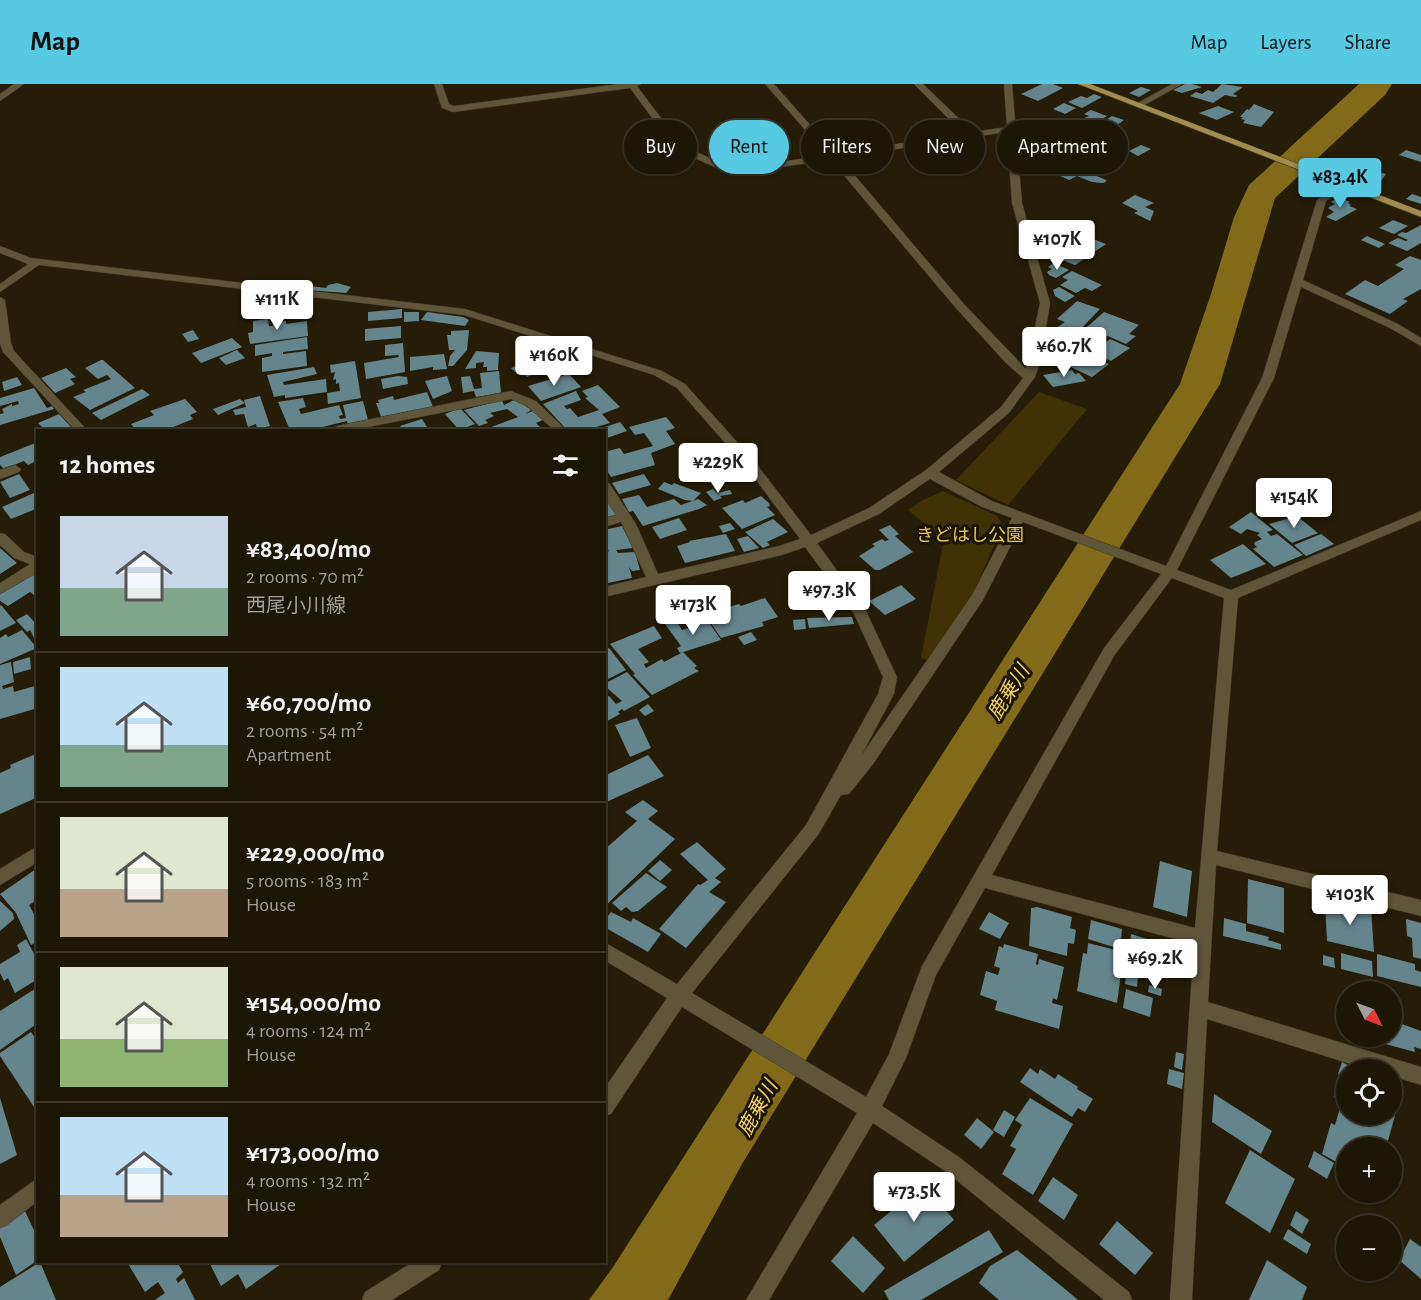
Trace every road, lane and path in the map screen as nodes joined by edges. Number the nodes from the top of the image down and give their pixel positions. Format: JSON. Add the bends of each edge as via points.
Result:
{"nodes":[{"id":1,"x":20,"y":84,"type":"edge"},
{"id":2,"x":438,"y":84,"type":"edge"},
{"id":3,"x":637,"y":84,"type":"edge"},
{"id":4,"x":769,"y":84,"type":"edge"},
{"id":5,"x":918,"y":84,"type":"edge"},
{"id":6,"x":1008,"y":84,"type":"edge"},
{"id":7,"x":1082,"y":84,"type":"edge"},
{"id":8,"x":1178,"y":84,"type":"edge"},
{"id":9,"x":632,"y":85,"type":"edge"},
{"id":10,"x":0,"y":98,"type":"edge"},
{"id":11,"x":1138,"y":105,"type":"junction"},
{"id":12,"x":955,"y":120,"type":"edge"},
{"id":13,"x":1011,"y":120,"type":"edge"},
{"id":14,"x":801,"y":121,"type":"edge"},
{"id":15,"x":801,"y":162,"type":"edge"},
{"id":16,"x":847,"y":174,"type":"edge"},
{"id":17,"x":1015,"y":174,"type":"edge"},
{"id":18,"x":1340,"y":182,"type":"junction"},
{"id":19,"x":1421,"y":214,"type":"edge"},
{"id":20,"x":0,"y":249,"type":"edge"},
{"id":21,"x":37,"y":262,"type":"junction"},
{"id":22,"x":1296,"y":281,"type":"junction"},
{"id":23,"x":0,"y":289,"type":"edge"},
{"id":24,"x":0,"y":300,"type":"edge"},
{"id":25,"x":1421,"y":343,"type":"edge"},
{"id":26,"x":2,"y":344,"type":"edge"},
{"id":27,"x":1029,"y":377,"type":"junction"},
{"id":28,"x":80,"y":429,"type":"edge"},
{"id":29,"x":342,"y":429,"type":"edge"},
{"id":30,"x":559,"y":429,"type":"edge"},
{"id":31,"x":15,"y":469,"type":"dead end"},
{"id":32,"x":930,"y":473,"type":"junction"},
{"id":33,"x":0,"y":475,"type":"edge"},
{"id":34,"x":606,"y":489,"type":"edge"},
{"id":35,"x":1020,"y":515,"type":"junction"},
{"id":36,"x":1421,"y":515,"type":"edge"},
{"id":37,"x":624,"y":517,"type":"junction"},
{"id":38,"x":606,"y":522,"type":"edge"},
{"id":39,"x":0,"y":537,"type":"edge"},
{"id":40,"x":809,"y":541,"type":"junction"},
{"id":41,"x":36,"y":562,"type":"edge"},
{"id":42,"x":36,"y":564,"type":"edge"},
{"id":43,"x":1169,"y":573,"type":"junction"},
{"id":44,"x":654,"y":581,"type":"junction"},
{"id":45,"x":0,"y":589,"type":"edge"},
{"id":46,"x":606,"y":592,"type":"edge"},
{"id":47,"x":1230,"y":595,"type":"junction"},
{"id":48,"x":823,"y":813,"type":"junction"},
{"id":49,"x":36,"y":854,"type":"edge"},
{"id":50,"x":1208,"y":856,"type":"junction"},
{"id":51,"x":0,"y":878,"type":"edge"},
{"id":52,"x":980,"y":879,"type":"junction"},
{"id":53,"x":1421,"y":908,"type":"edge"},
{"id":54,"x":1202,"y":938,"type":"junction"},
{"id":55,"x":606,"y":951,"type":"edge"},
{"id":56,"x":680,"y":996,"type":"junction"},
{"id":57,"x":1199,"y":1008,"type":"junction"},
{"id":58,"x":1421,"y":1076,"type":"edge"},
{"id":59,"x":606,"y":1104,"type":"edge"},
{"id":60,"x":870,"y":1110,"type":"junction"},
{"id":61,"x":36,"y":1190,"type":"edge"},
{"id":62,"x":0,"y":1218,"type":"edge"},
{"id":63,"x":429,"y":1263,"type":"edge"},
{"id":64,"x":373,"y":1300,"type":"edge"},
{"id":65,"x":757,"y":1300,"type":"edge"},
{"id":66,"x":1121,"y":1300,"type":"edge"},
{"id":67,"x":1181,"y":1300,"type":"edge"}],
"edges":[{"from":1,"to":10,"type":"street"},
{"from":2,"to":9,"type":"street","via":[[445,106],[453,109]]},
{"from":3,"to":9,"type":"street"},
{"from":4,"to":14,"type":"street"},
{"from":5,"to":12,"type":"street"},
{"from":6,"to":13,"type":"street"},
{"from":7,"to":11,"type":"main road"},
{"from":8,"to":11,"type":"street"},
{"from":9,"to":15,"type":"street","via":[[678,147],[727,171]]},
{"from":11,"to":18,"type":"main road"},
{"from":16,"to":27,"type":"street","via":[[1009,360]]},
{"from":17,"to":27,"type":"street","via":[[1017,202],[1045,303]]},
{"from":18,"to":19,"type":"main road"},
{"from":18,"to":22,"type":"street","via":[[1322,200]]},
{"from":20,"to":21,"type":"street"},
{"from":21,"to":23,"type":"street"},
{"from":21,"to":40,"type":"street","via":[[465,312],[658,374],[681,386],[769,485]]},
{"from":22,"to":25,"type":"street","via":[[1394,326]]},
{"from":22,"to":43,"type":"street","via":[[1268,378]]},
{"from":24,"to":26,"type":"street"},
{"from":26,"to":28,"type":"street"},
{"from":27,"to":32,"type":"street","via":[[1005,410]]},
{"from":29,"to":30,"type":"street","via":[[510,394],[539,410]]},
{"from":31,"to":33,"type":"street"},
{"from":32,"to":35,"type":"street","via":[[987,504]]},
{"from":32,"to":40,"type":"street","via":[[874,511]]},
{"from":34,"to":37,"type":"street"},
{"from":35,"to":43,"type":"street"},
{"from":35,"to":48,"type":"street","via":[[978,597],[867,760]]},
{"from":36,"to":47,"type":"street"},
{"from":37,"to":38,"type":"street"},
{"from":37,"to":44,"type":"street"},
{"from":39,"to":41,"type":"street","via":[[19,555]]},
{"from":40,"to":44,"type":"street"},
{"from":40,"to":48,"type":"street","via":[[860,613],[890,678],[886,694]]},
{"from":42,"to":45,"type":"street"},
{"from":43,"to":47,"type":"street"},
{"from":43,"to":52,"type":"street","via":[[1109,652]]},
{"from":44,"to":46,"type":"street"},
{"from":47,"to":50,"type":"street"},
{"from":48,"to":56,"type":"street"},
{"from":49,"to":51,"type":"street"},
{"from":50,"to":53,"type":"street"},
{"from":50,"to":54,"type":"street"},
{"from":52,"to":54,"type":"street"},
{"from":52,"to":60,"type":"street","via":[[928,972],[897,1058]]},
{"from":54,"to":57,"type":"street"},
{"from":55,"to":56,"type":"street"},
{"from":56,"to":59,"type":"street"},
{"from":56,"to":60,"type":"street"},
{"from":57,"to":58,"type":"street"},
{"from":57,"to":67,"type":"street"},
{"from":60,"to":65,"type":"street"},
{"from":60,"to":66,"type":"street","via":[[952,1164]]},
{"from":61,"to":62,"type":"street"},
{"from":63,"to":64,"type":"street"}]}
